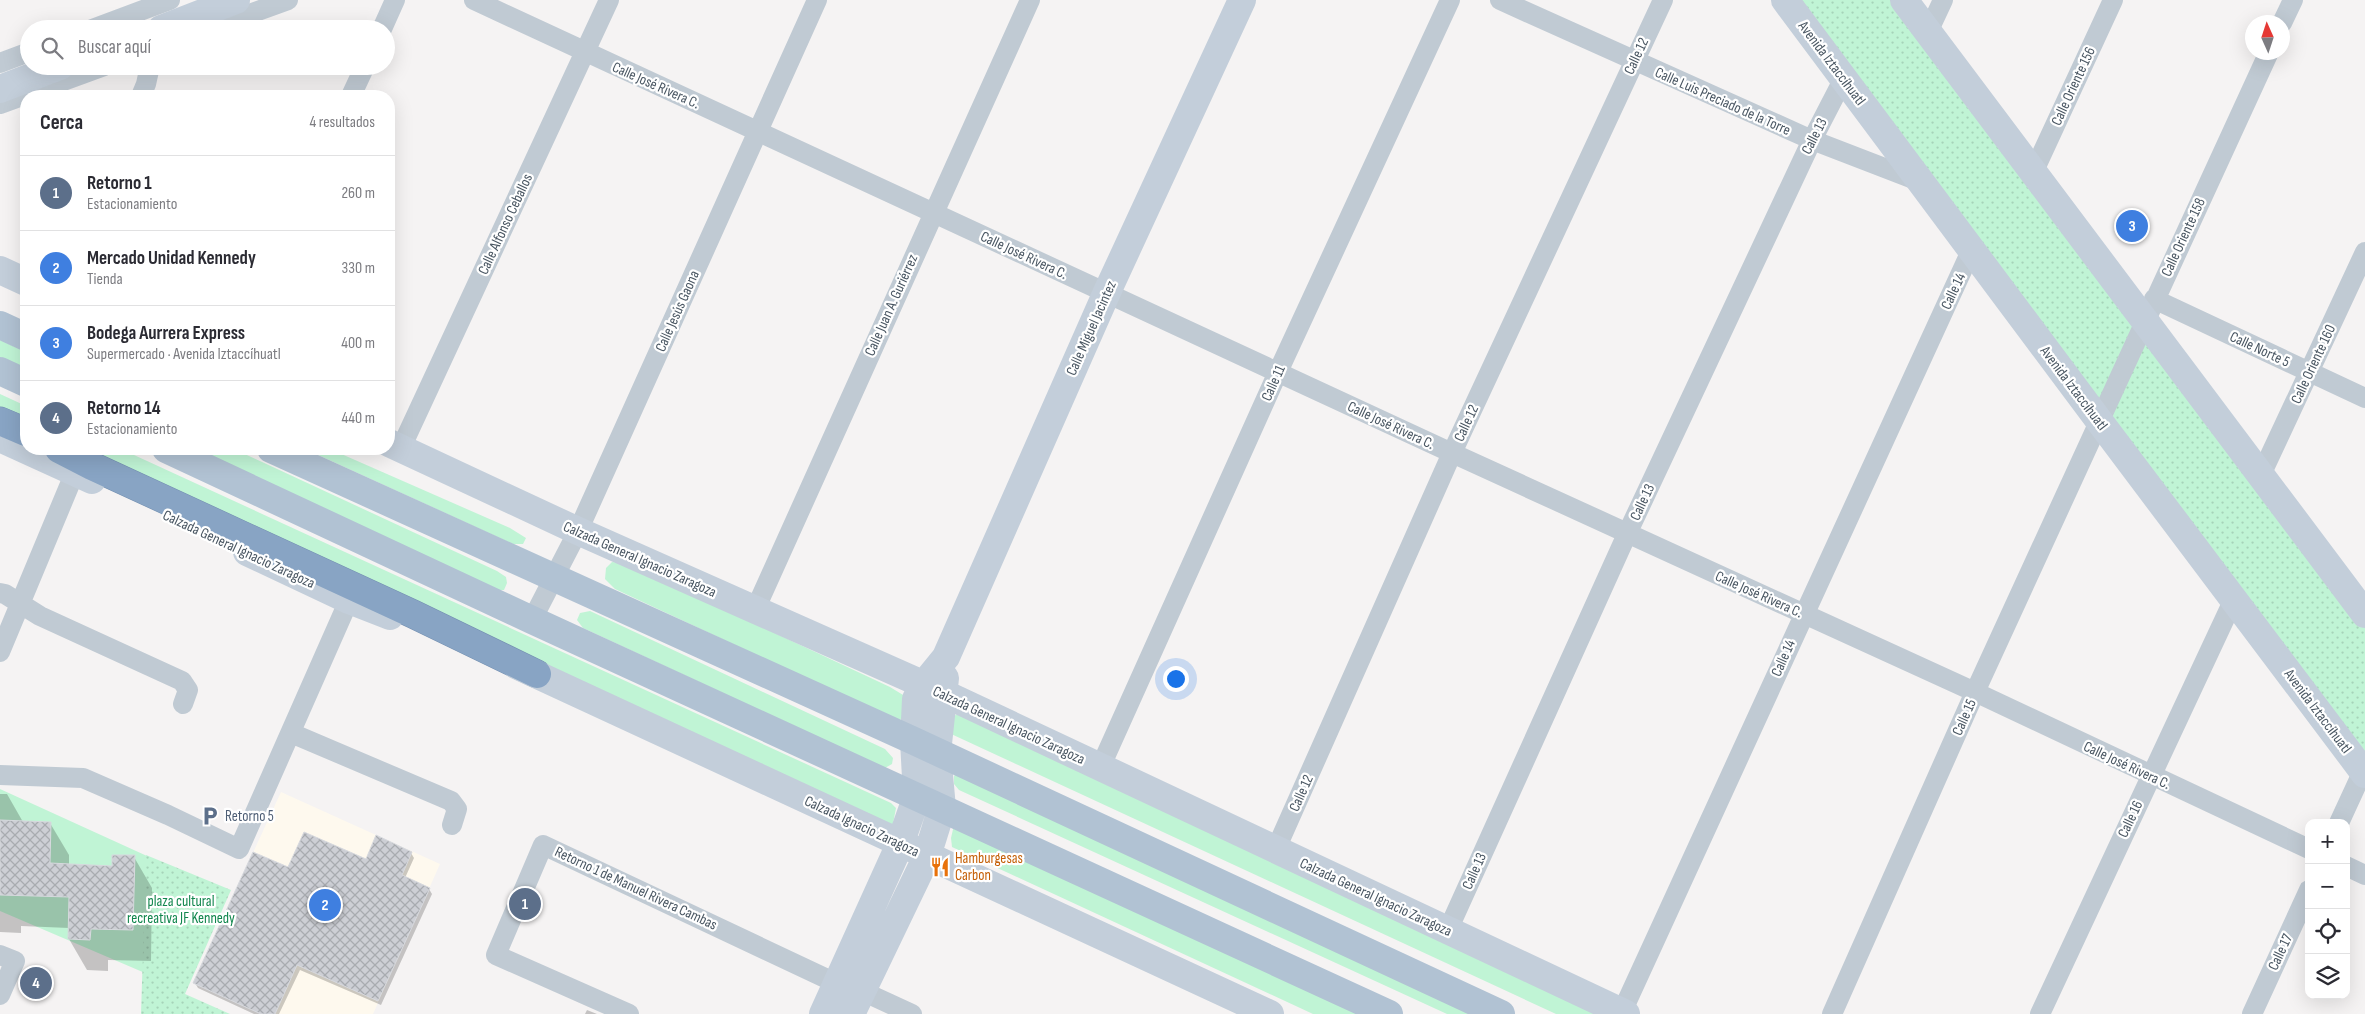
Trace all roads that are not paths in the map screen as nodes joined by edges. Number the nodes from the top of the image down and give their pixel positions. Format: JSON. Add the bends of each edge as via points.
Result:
{"nodes":[{"id":1,"x":170,"y":0,"type":"edge"},
{"id":2,"x":236,"y":0,"type":"edge"},
{"id":3,"x":288,"y":0,"type":"edge"},
{"id":4,"x":395,"y":0,"type":"edge"},
{"id":5,"x":474,"y":0,"type":"edge"},
{"id":6,"x":609,"y":0,"type":"edge"},
{"id":7,"x":818,"y":0,"type":"edge"},
{"id":8,"x":1030,"y":0,"type":"edge"},
{"id":9,"x":1242,"y":0,"type":"edge"},
{"id":10,"x":1450,"y":0,"type":"edge"},
{"id":11,"x":1500,"y":0,"type":"edge"},
{"id":12,"x":1663,"y":0,"type":"edge"},
{"id":13,"x":1785,"y":0,"type":"edge"},
{"id":14,"x":1904,"y":0,"type":"edge"},
{"id":15,"x":1943,"y":0,"type":"edge"},
{"id":16,"x":2113,"y":0,"type":"edge"},
{"id":17,"x":2293,"y":0,"type":"edge"},
{"id":18,"x":2286,"y":15,"type":"edge"},
{"id":19,"x":116,"y":20,"type":"edge"},
{"id":20,"x":184,"y":20,"type":"edge"},
{"id":21,"x":233,"y":20,"type":"edge"},
{"id":22,"x":386,"y":20,"type":"edge"},
{"id":23,"x":1928,"y":32,"type":"junction"},
{"id":24,"x":584,"y":52,"type":"junction"},
{"id":25,"x":2265,"y":60,"type":"edge"},
{"id":26,"x":1633,"y":61,"type":"junction"},
{"id":27,"x":0,"y":62,"type":"edge"},
{"id":28,"x":20,"y":62,"type":"edge"},
{"id":29,"x":24,"y":75,"type":"edge"},
{"id":30,"x":79,"y":75,"type":"edge"},
{"id":31,"x":148,"y":75,"type":"edge"},
{"id":32,"x":361,"y":75,"type":"edge"},
{"id":33,"x":1844,"y":78,"type":"junction"},
{"id":34,"x":0,"y":89,"type":"edge"},
{"id":35,"x":38,"y":90,"type":"edge"},
{"id":36,"x":144,"y":90,"type":"edge"},
{"id":37,"x":355,"y":90,"type":"edge"},
{"id":38,"x":20,"y":97,"type":"edge"},
{"id":39,"x":0,"y":104,"type":"edge"},
{"id":40,"x":758,"y":131,"type":"junction"},
{"id":41,"x":1812,"y":140,"type":"junction"},
{"id":42,"x":2033,"y":173,"type":"junction"},
{"id":43,"x":1921,"y":182,"type":"junction"},
{"id":44,"x":932,"y":213,"type":"junction"},
{"id":45,"x":1971,"y":251,"type":"junction"},
{"id":46,"x":2365,"y":252,"type":"edge"},
{"id":47,"x":0,"y":270,"type":"edge"},
{"id":48,"x":20,"y":279,"type":"edge"},
{"id":49,"x":1107,"y":292,"type":"junction"},
{"id":50,"x":2150,"y":309,"type":"junction"},
{"id":51,"x":0,"y":325,"type":"edge"},
{"id":52,"x":20,"y":334,"type":"edge"},
{"id":53,"x":0,"y":371,"type":"edge"},
{"id":54,"x":1278,"y":372,"type":"junction"},
{"id":55,"x":2310,"y":372,"type":"junction"},
{"id":56,"x":20,"y":380,"type":"edge"},
{"id":57,"x":2365,"y":398,"type":"edge"},
{"id":58,"x":0,"y":421,"type":"edge"},
{"id":59,"x":2100,"y":422,"type":"junction"},
{"id":60,"x":20,"y":429,"type":"edge"},
{"id":61,"x":0,"y":438,"type":"edge"},
{"id":62,"x":20,"y":445,"type":"edge"},
{"id":63,"x":395,"y":446,"type":"edge"},
{"id":64,"x":1452,"y":453,"type":"junction"},
{"id":65,"x":46,"y":455,"type":"edge"},
{"id":66,"x":66,"y":455,"type":"edge"},
{"id":67,"x":179,"y":455,"type":"edge"},
{"id":68,"x":284,"y":455,"type":"edge"},
{"id":69,"x":84,"y":469,"type":"junction"},
{"id":70,"x":2260,"y":477,"type":"junction"},
{"id":71,"x":578,"y":531,"type":"junction"},
{"id":72,"x":1627,"y":534,"type":"junction"},
{"id":73,"x":554,"y":578,"type":"junction"},
{"id":74,"x":0,"y":593,"type":"edge"},
{"id":75,"x":2234,"y":598,"type":"junction"},
{"id":76,"x":349,"y":600,"type":"junction"},
{"id":77,"x":21,"y":604,"type":"junction"},
{"id":78,"x":754,"y":610,"type":"junction"},
{"id":79,"x":1804,"y":614,"type":"junction"},
{"id":80,"x":2365,"y":614,"type":"edge"},
{"id":81,"x":532,"y":620,"type":"junction"},
{"id":82,"x":0,"y":652,"type":"edge"},
{"id":83,"x":537,"y":674,"type":"junction"},
{"id":84,"x":934,"y":689,"type":"junction"},
{"id":85,"x":1975,"y":692,"type":"junction"},
{"id":86,"x":183,"y":704,"type":"dead end"},
{"id":87,"x":291,"y":733,"type":"junction"},
{"id":88,"x":926,"y":747,"type":"junction"},
{"id":89,"x":1100,"y":768,"type":"junction"},
{"id":90,"x":2364,"y":772,"type":"edge"},
{"id":91,"x":0,"y":775,"type":"edge"},
{"id":92,"x":2150,"y":776,"type":"junction"},
{"id":93,"x":917,"y":796,"type":"junction"},
{"id":94,"x":942,"y":808,"type":"junction"},
{"id":95,"x":2342,"y":819,"type":"edge"},
{"id":96,"x":452,"y":825,"type":"dead end"},
{"id":97,"x":900,"y":844,"type":"junction"},
{"id":98,"x":2305,"y":847,"type":"edge"},
{"id":99,"x":1276,"y":849,"type":"junction"},
{"id":100,"x":927,"y":856,"type":"junction"},
{"id":101,"x":2350,"y":868,"type":"edge"},
{"id":102,"x":2365,"y":874,"type":"edge"},
{"id":103,"x":2305,"y":899,"type":"edge"},
{"id":104,"x":1448,"y":930,"type":"junction"},
{"id":105,"x":0,"y":954,"type":"edge"},
{"id":106,"x":0,"y":995,"type":"edge"},
{"id":107,"x":851,"y":996,"type":"edge"},
{"id":108,"x":1624,"y":1013,"type":"edge"},
{"id":109,"x":629,"y":1014,"type":"edge"},
{"id":110,"x":823,"y":1014,"type":"edge"},
{"id":111,"x":912,"y":1014,"type":"edge"},
{"id":112,"x":1270,"y":1014,"type":"edge"},
{"id":113,"x":1389,"y":1014,"type":"edge"},
{"id":114,"x":1501,"y":1014,"type":"edge"},
{"id":115,"x":1832,"y":1014,"type":"edge"},
{"id":116,"x":2040,"y":1014,"type":"edge"},
{"id":117,"x":2252,"y":1014,"type":"edge"}],
"edges":[{"from":1,"to":19,"type":"street"},
{"from":2,"to":20,"type":"main road"},
{"from":3,"to":21,"type":"street"},
{"from":4,"to":22,"type":"street"},
{"from":5,"to":24,"type":"street","name":"Calle José Rivera C."},
{"from":6,"to":24,"type":"street","name":"Calle Alfonso Ceballos"},
{"from":7,"to":40,"type":"street","name":"Calle Jesús Gaona"},
{"from":8,"to":44,"type":"street","name":"Calle Juan A. Guriérrez"},
{"from":9,"to":49,"type":"main road","name":"Calle Miguel Jacintez"},
{"from":10,"to":54,"type":"street","name":"Calle 11"},
{"from":11,"to":26,"type":"street","name":"Calle Luis Preciado de la Torre"},
{"from":12,"to":26,"type":"street","name":"Calle 12"},
{"from":13,"to":33,"type":"main road","name":"Avenida Iztaccíhuatl"},
{"from":14,"to":23,"type":"main road"},
{"from":15,"to":23,"type":"street"},
{"from":16,"to":42,"type":"street","name":"Calle Oriente 156"},
{"from":17,"to":18,"type":"street"},
{"from":23,"to":42,"type":"main road"},
{"from":24,"to":40,"type":"street","name":"Calle José Rivera C."},
{"from":24,"to":63,"type":"street","name":"Calle Alfonso Ceballos"},
{"from":25,"to":50,"type":"street","name":"Calle Oriente 158"},
{"from":26,"to":41,"type":"street","name":"Calle Luis Preciado de la Torre"},
{"from":26,"to":64,"type":"street","name":"Calle 12"},
{"from":27,"to":28,"type":"street"},
{"from":29,"to":34,"type":"main road"},
{"from":30,"to":35,"type":"street"},
{"from":31,"to":36,"type":"street"},
{"from":32,"to":37,"type":"street"},
{"from":33,"to":41,"type":"street","name":"Calle 13"},
{"from":33,"to":43,"type":"main road","name":"Avenida Iztaccíhuatl"},
{"from":38,"to":39,"type":"street"},
{"from":40,"to":44,"type":"street","name":"Calle José Rivera C."},
{"from":40,"to":71,"type":"street","name":"Calle Jesús Gaona"},
{"from":41,"to":43,"type":"street","name":"Calle Luis Preciado de la Torre"},
{"from":41,"to":72,"type":"street","name":"Calle 13"},
{"from":42,"to":50,"type":"main road"},
{"from":43,"to":45,"type":"main road","name":"Avenida Iztaccíhuatl"},
{"from":44,"to":49,"type":"street","name":"Calle José Rivera C."},
{"from":44,"to":78,"type":"street","name":"Calle Juan A. Guriérrez"},
{"from":45,"to":59,"type":"main road","name":"Avenida Iztaccíhuatl"},
{"from":45,"to":79,"type":"street","name":"Calle 14"},
{"from":46,"to":55,"type":"street","name":"Calle Oriente 160"},
{"from":47,"to":48,"type":"main road"},
{"from":49,"to":54,"type":"street","name":"Calle José Rivera C."},
{"from":49,"to":84,"type":"main road","name":"Calle Miguel Jacintez"},
{"from":50,"to":55,"type":"street","name":"Calle Norte 5"},
{"from":50,"to":59,"type":"street","name":"Calle Oriente 158"},
{"from":50,"to":70,"type":"main road"},
{"from":51,"to":52,"type":"main road"},
{"from":53,"to":56,"type":"main road"},
{"from":54,"to":64,"type":"street","name":"Calle José Rivera C."},
{"from":54,"to":89,"type":"street","name":"Calle 11"},
{"from":55,"to":57,"type":"street","name":"Calle Norte 5"},
{"from":55,"to":70,"type":"street","name":"Calle Oriente 160"},
{"from":58,"to":60,"type":"highway"},
{"from":59,"to":75,"type":"main road","name":"Avenida Iztaccíhuatl"},
{"from":59,"to":85,"type":"street","name":"Calle 15"},
{"from":61,"to":62,"type":"main road","name":"Calzada General Ignacio Zaragoza"},
{"from":63,"to":71,"type":"main road","name":"Calzada General Ignacio Zaragoza"},
{"from":64,"to":72,"type":"street","name":"Calle José Rivera C."},
{"from":64,"to":99,"type":"street","name":"Calle 12"},
{"from":65,"to":69,"type":"main road","name":"Calzada General Ignacio Zaragoza"},
{"from":66,"to":69,"type":"highway"},
{"from":67,"to":81,"type":"main road"},
{"from":68,"to":73,"type":"main road"},
{"from":69,"to":76,"type":"main road","name":"Calzada General Ignacio Zaragoza"},
{"from":69,"to":77,"type":"street"},
{"from":69,"to":83,"type":"highway","via":[[414,614]]},
{"from":70,"to":80,"type":"main road"},
{"from":71,"to":73,"type":"street","name":"Calle Jesús Gaona"},
{"from":71,"to":78,"type":"main road","name":"Calzada General Ignacio Zaragoza"},
{"from":72,"to":79,"type":"street","name":"Calle José Rivera C."},
{"from":72,"to":104,"type":"street","name":"Calle 13"},
{"from":73,"to":81,"type":"street","name":"Calle Jesús Gaona"},
{"from":73,"to":88,"type":"main road"},
{"from":74,"to":77,"type":"street"},
{"from":75,"to":90,"type":"main road","name":"Avenida Iztaccíhuatl"},
{"from":75,"to":92,"type":"street","name":"Calle 16"},
{"from":76,"to":83,"type":"main road","name":"Calzada General Ignacio Zaragoza"},
{"from":76,"to":87,"type":"street"},
{"from":77,"to":82,"type":"street"},
{"from":77,"to":86,"type":"street","via":[[40,616],[182,681],[188,690]]},
{"from":78,"to":84,"type":"main road","name":"Calzada General Ignacio Zaragoza"},
{"from":79,"to":85,"type":"street","name":"Calle José Rivera C."},
{"from":79,"to":108,"type":"street","name":"Calle 14"},
{"from":81,"to":93,"type":"main road"},
{"from":83,"to":97,"type":"main road","name":"Calzada Ignacio Zaragoza"},
{"from":84,"to":88,"type":"main road"},
{"from":84,"to":89,"type":"main road","name":"Calzada General Ignacio Zaragoza"},
{"from":85,"to":92,"type":"street","name":"Calle José Rivera C."},
{"from":85,"to":115,"type":"street","name":"Calle 15"},
{"from":87,"to":91,"type":"street","via":[[238,849],[82,778]]},
{"from":87,"to":96,"type":"street","via":[[451,800],[457,809]]},
{"from":88,"to":93,"type":"main road"},
{"from":88,"to":94,"type":"main road"},
{"from":88,"to":114,"type":"main road"},
{"from":89,"to":99,"type":"main road","name":"Calzada General Ignacio Zaragoza"},
{"from":90,"to":95,"type":"street"},
{"from":92,"to":98,"type":"street","name":"Calle José Rivera C."},
{"from":92,"to":116,"type":"street","name":"Calle 16"},
{"from":93,"to":94,"type":"main road"},
{"from":93,"to":97,"type":"main road"},
{"from":94,"to":100,"type":"main road"},
{"from":94,"to":113,"type":"main road"},
{"from":97,"to":100,"type":"main road","name":"Calzada Ignacio Zaragoza"},
{"from":97,"to":107,"type":"main road"},
{"from":99,"to":104,"type":"main road","name":"Calzada General Ignacio Zaragoza"},
{"from":100,"to":107,"type":"main road"},
{"from":100,"to":112,"type":"main road","name":"Calzada Ignacio Zaragoza"},
{"from":101,"to":102,"type":"street"},
{"from":103,"to":117,"type":"street","name":"Calle 17"},
{"from":104,"to":108,"type":"main road","name":"Calzada General Ignacio Zaragoza"},
{"from":105,"to":106,"type":"street","via":[[15,961]]},
{"from":107,"to":109,"type":"street","name":"Retorno 1 de Manuel Rivera Cambas","via":[[544,845],[496,956]]},
{"from":107,"to":110,"type":"main road"},
{"from":107,"to":111,"type":"street"}]}
